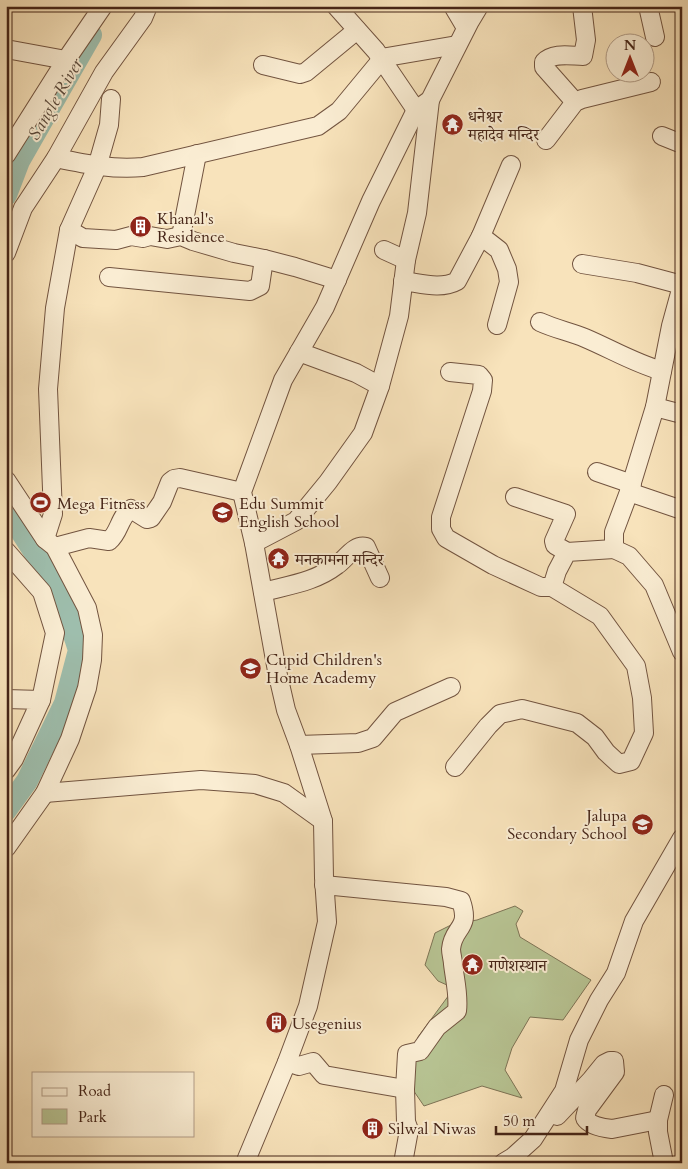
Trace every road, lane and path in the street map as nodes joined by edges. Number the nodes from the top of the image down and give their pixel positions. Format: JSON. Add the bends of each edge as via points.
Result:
{"nodes":[{"id":1,"x":103,"y":6,"type":"edge"},
{"id":2,"x":148,"y":6,"type":"edge"},
{"id":3,"x":336,"y":6,"type":"edge"},
{"id":4,"x":453,"y":6,"type":"edge"},
{"id":5,"x":479,"y":6,"type":"edge"},
{"id":6,"x":582,"y":6,"type":"edge"},
{"id":7,"x":648,"y":6,"type":"edge"},
{"id":8,"x":466,"y":28,"type":"junction"},
{"id":9,"x":357,"y":30,"type":"junction"},
{"id":10,"x":654,"y":32,"type":"edge"},
{"id":11,"x":458,"y":45,"type":"junction"},
{"id":12,"x":6,"y":49,"type":"edge"},
{"id":13,"x":382,"y":59,"type":"junction"},
{"id":14,"x":66,"y":60,"type":"junction"},
{"id":15,"x":263,"y":65,"type":"dead end"},
{"id":16,"x":651,"y":82,"type":"dead end"},
{"id":17,"x":111,"y":99,"type":"dead end"},
{"id":18,"x":575,"y":102,"type":"junction"},
{"id":19,"x":423,"y":105,"type":"junction"},
{"id":20,"x":662,"y":136,"type":"dead end"},
{"id":21,"x":546,"y":140,"type":"dead end"},
{"id":22,"x":682,"y":144,"type":"edge"},
{"id":23,"x":197,"y":154,"type":"junction"},
{"id":24,"x":6,"y":156,"type":"edge"},
{"id":25,"x":56,"y":158,"type":"junction"},
{"id":26,"x":511,"y":165,"type":"dead end"},
{"id":27,"x":97,"y":167,"type":"junction"},
{"id":28,"x":68,"y":230,"type":"junction"},
{"id":29,"x":182,"y":236,"type":"junction"},
{"id":30,"x":481,"y":236,"type":"junction"},
{"id":31,"x":384,"y":250,"type":"dead end"},
{"id":32,"x":6,"y":253,"type":"edge"},
{"id":33,"x":264,"y":259,"type":"junction"},
{"id":34,"x":406,"y":260,"type":"junction"},
{"id":35,"x":582,"y":264,"type":"dead end"},
{"id":36,"x":109,"y":277,"type":"dead end"},
{"id":37,"x":337,"y":280,"type":"junction"},
{"id":38,"x":403,"y":281,"type":"junction"},
{"id":39,"x":682,"y":286,"type":"edge"},
{"id":40,"x":540,"y":322,"type":"dead end"},
{"id":41,"x":497,"y":325,"type":"dead end"},
{"id":42,"x":299,"y":352,"type":"junction"},
{"id":43,"x":662,"y":371,"type":"junction"},
{"id":44,"x":450,"y":372,"type":"dead end"},
{"id":45,"x":380,"y":386,"type":"junction"},
{"id":46,"x":654,"y":407,"type":"junction"},
{"id":47,"x":682,"y":414,"type":"edge"},
{"id":48,"x":597,"y":472,"type":"dead end"},
{"id":49,"x":6,"y":480,"type":"edge"},
{"id":50,"x":630,"y":488,"type":"junction"},
{"id":51,"x":242,"y":492,"type":"junction"},
{"id":52,"x":515,"y":497,"type":"dead end"},
{"id":53,"x":682,"y":510,"type":"edge"},
{"id":54,"x":50,"y":543,"type":"junction"},
{"id":55,"x":254,"y":544,"type":"junction"},
{"id":56,"x":614,"y":549,"type":"junction"},
{"id":57,"x":6,"y":551,"type":"edge"},
{"id":58,"x":567,"y":552,"type":"junction"},
{"id":59,"x":380,"y":578,"type":"dead end"},
{"id":60,"x":552,"y":587,"type":"junction"},
{"id":61,"x":263,"y":592,"type":"junction"},
{"id":62,"x":682,"y":652,"type":"edge"},
{"id":63,"x":452,"y":687,"type":"dead end"},
{"id":64,"x":6,"y":699,"type":"edge"},
{"id":65,"x":41,"y":700,"type":"junction"},
{"id":66,"x":299,"y":745,"type":"junction"},
{"id":67,"x":455,"y":767,"type":"dead end"},
{"id":68,"x":6,"y":770,"type":"edge"},
{"id":69,"x":46,"y":793,"type":"junction"},
{"id":70,"x":323,"y":821,"type":"junction"},
{"id":71,"x":682,"y":838,"type":"edge"},
{"id":72,"x":6,"y":848,"type":"edge"},
{"id":73,"x":324,"y":885,"type":"junction"},
{"id":74,"x":287,"y":1062,"type":"junction"},
{"id":75,"x":405,"y":1089,"type":"junction"},
{"id":76,"x":664,"y":1095,"type":"dead end"},
{"id":77,"x":658,"y":1120,"type":"junction"},
{"id":78,"x":533,"y":1139,"type":"junction"},
{"id":79,"x":245,"y":1163,"type":"edge"},
{"id":80,"x":403,"y":1163,"type":"edge"},
{"id":81,"x":503,"y":1163,"type":"edge"},
{"id":82,"x":664,"y":1163,"type":"edge"}],
"edges":[{"from":1,"to":14,"type":"street"},
{"from":2,"to":25,"type":"street","via":[[104,72]]},
{"from":3,"to":9,"type":"street"},
{"from":4,"to":8,"type":"street"},
{"from":5,"to":8,"type":"street"},
{"from":6,"to":18,"type":"street","via":[[586,40],[583,56],[557,55],[544,62],[544,68]]},
{"from":7,"to":10,"type":"street"},
{"from":8,"to":11,"type":"street"},
{"from":9,"to":13,"type":"street"},
{"from":9,"to":15,"type":"street","via":[[306,72],[300,74]]},
{"from":11,"to":13,"type":"street"},
{"from":11,"to":19,"type":"street"},
{"from":12,"to":14,"type":"street"},
{"from":13,"to":19,"type":"street"},
{"from":13,"to":23,"type":"street","via":[[339,111],[318,126]]},
{"from":14,"to":24,"type":"street"},
{"from":16,"to":18,"type":"street"},
{"from":17,"to":27,"type":"street","via":[[109,124]]},
{"from":18,"to":21,"type":"street"},
{"from":19,"to":34,"type":"street","via":[[417,213]]},
{"from":19,"to":37,"type":"street","via":[[371,201]]},
{"from":20,"to":22,"type":"street"},
{"from":23,"to":27,"type":"street","via":[[143,167]]},
{"from":23,"to":29,"type":"street"},
{"from":25,"to":27,"type":"street"},
{"from":25,"to":32,"type":"street","via":[[23,208]]},
{"from":26,"to":30,"type":"street"},
{"from":27,"to":28,"type":"street"},
{"from":28,"to":29,"type":"street","via":[[83,238],[116,240],[131,236],[167,239]]},
{"from":28,"to":54,"type":"street","via":[[55,308],[48,389],[53,514]]},
{"from":29,"to":33,"type":"street"},
{"from":30,"to":38,"type":"street","via":[[456,281],[441,286]]},
{"from":30,"to":41,"type":"street","via":[[499,250],[507,268],[509,282]]},
{"from":31,"to":34,"type":"street"},
{"from":33,"to":36,"type":"street","via":[[260,286],[250,291]]},
{"from":33,"to":37,"type":"street"},
{"from":34,"to":38,"type":"street"},
{"from":35,"to":39,"type":"street","via":[[637,273]]},
{"from":37,"to":42,"type":"street"},
{"from":38,"to":45,"type":"street","via":[[399,316]]},
{"from":39,"to":43,"type":"street"},
{"from":40,"to":43,"type":"street"},
{"from":42,"to":45,"type":"street","via":[[356,373]]},
{"from":42,"to":51,"type":"street","via":[[283,380]]},
{"from":43,"to":46,"type":"street"},
{"from":44,"to":60,"type":"street","via":[[479,375],[483,380],[441,517],[441,529],[446,538],[494,565],[541,587]]},
{"from":45,"to":55,"type":"street","via":[[363,432],[323,488],[296,521]]},
{"from":46,"to":47,"type":"street"},
{"from":46,"to":50,"type":"street"},
{"from":48,"to":50,"type":"street"},
{"from":49,"to":54,"type":"street"},
{"from":50,"to":53,"type":"street"},
{"from":50,"to":56,"type":"street","via":[[614,532]]},
{"from":51,"to":54,"type":"street","via":[[174,479],[151,518],[131,510],[124,514],[109,541],[89,538]]},
{"from":51,"to":55,"type":"street"},
{"from":52,"to":58,"type":"street","via":[[566,514],[554,541]]},
{"from":54,"to":69,"type":"street","via":[[87,608],[93,635],[87,688],[70,739]]},
{"from":55,"to":61,"type":"street"},
{"from":56,"to":58,"type":"street"},
{"from":56,"to":62,"type":"street","via":[[629,556],[654,585]]},
{"from":57,"to":65,"type":"street","via":[[42,592],[55,633]]},
{"from":58,"to":60,"type":"street"},
{"from":59,"to":61,"type":"street","via":[[366,547],[361,546],[337,566],[312,580]]},
{"from":60,"to":67,"type":"street","via":[[600,616],[636,666],[644,733],[631,761],[619,764],[577,723],[522,709],[500,714]]},
{"from":61,"to":66,"type":"street","via":[[286,710]]},
{"from":63,"to":66,"type":"street","via":[[395,712],[373,738],[358,743]]},
{"from":64,"to":65,"type":"street"},
{"from":65,"to":68,"type":"street"},
{"from":66,"to":70,"type":"street"},
{"from":69,"to":70,"type":"street","via":[[201,780],[255,784],[284,793]]},
{"from":69,"to":72,"type":"street"},
{"from":70,"to":73,"type":"street"},
{"from":71,"to":78,"type":"street","via":[[634,921],[616,973],[579,1040],[564,1091]]},
{"from":73,"to":74,"type":"street","via":[[327,922],[308,1006]]},
{"from":73,"to":75,"type":"street","via":[[446,897],[461,902],[465,912],[464,922],[456,932],[451,948],[459,998],[458,1012],[437,1027],[420,1051],[407,1054]]},
{"from":74,"to":75,"type":"street","via":[[299,1066],[313,1062],[324,1075]]},
{"from":74,"to":79,"type":"street"},
{"from":75,"to":80,"type":"street","via":[[409,1130]]},
{"from":76,"to":77,"type":"street"},
{"from":77,"to":78,"type":"street","via":[[612,1129],[588,1123],[585,1118],[587,1110],[614,1072],[614,1062],[610,1061]]},
{"from":77,"to":82,"type":"street"},
{"from":78,"to":81,"type":"street"}]}
